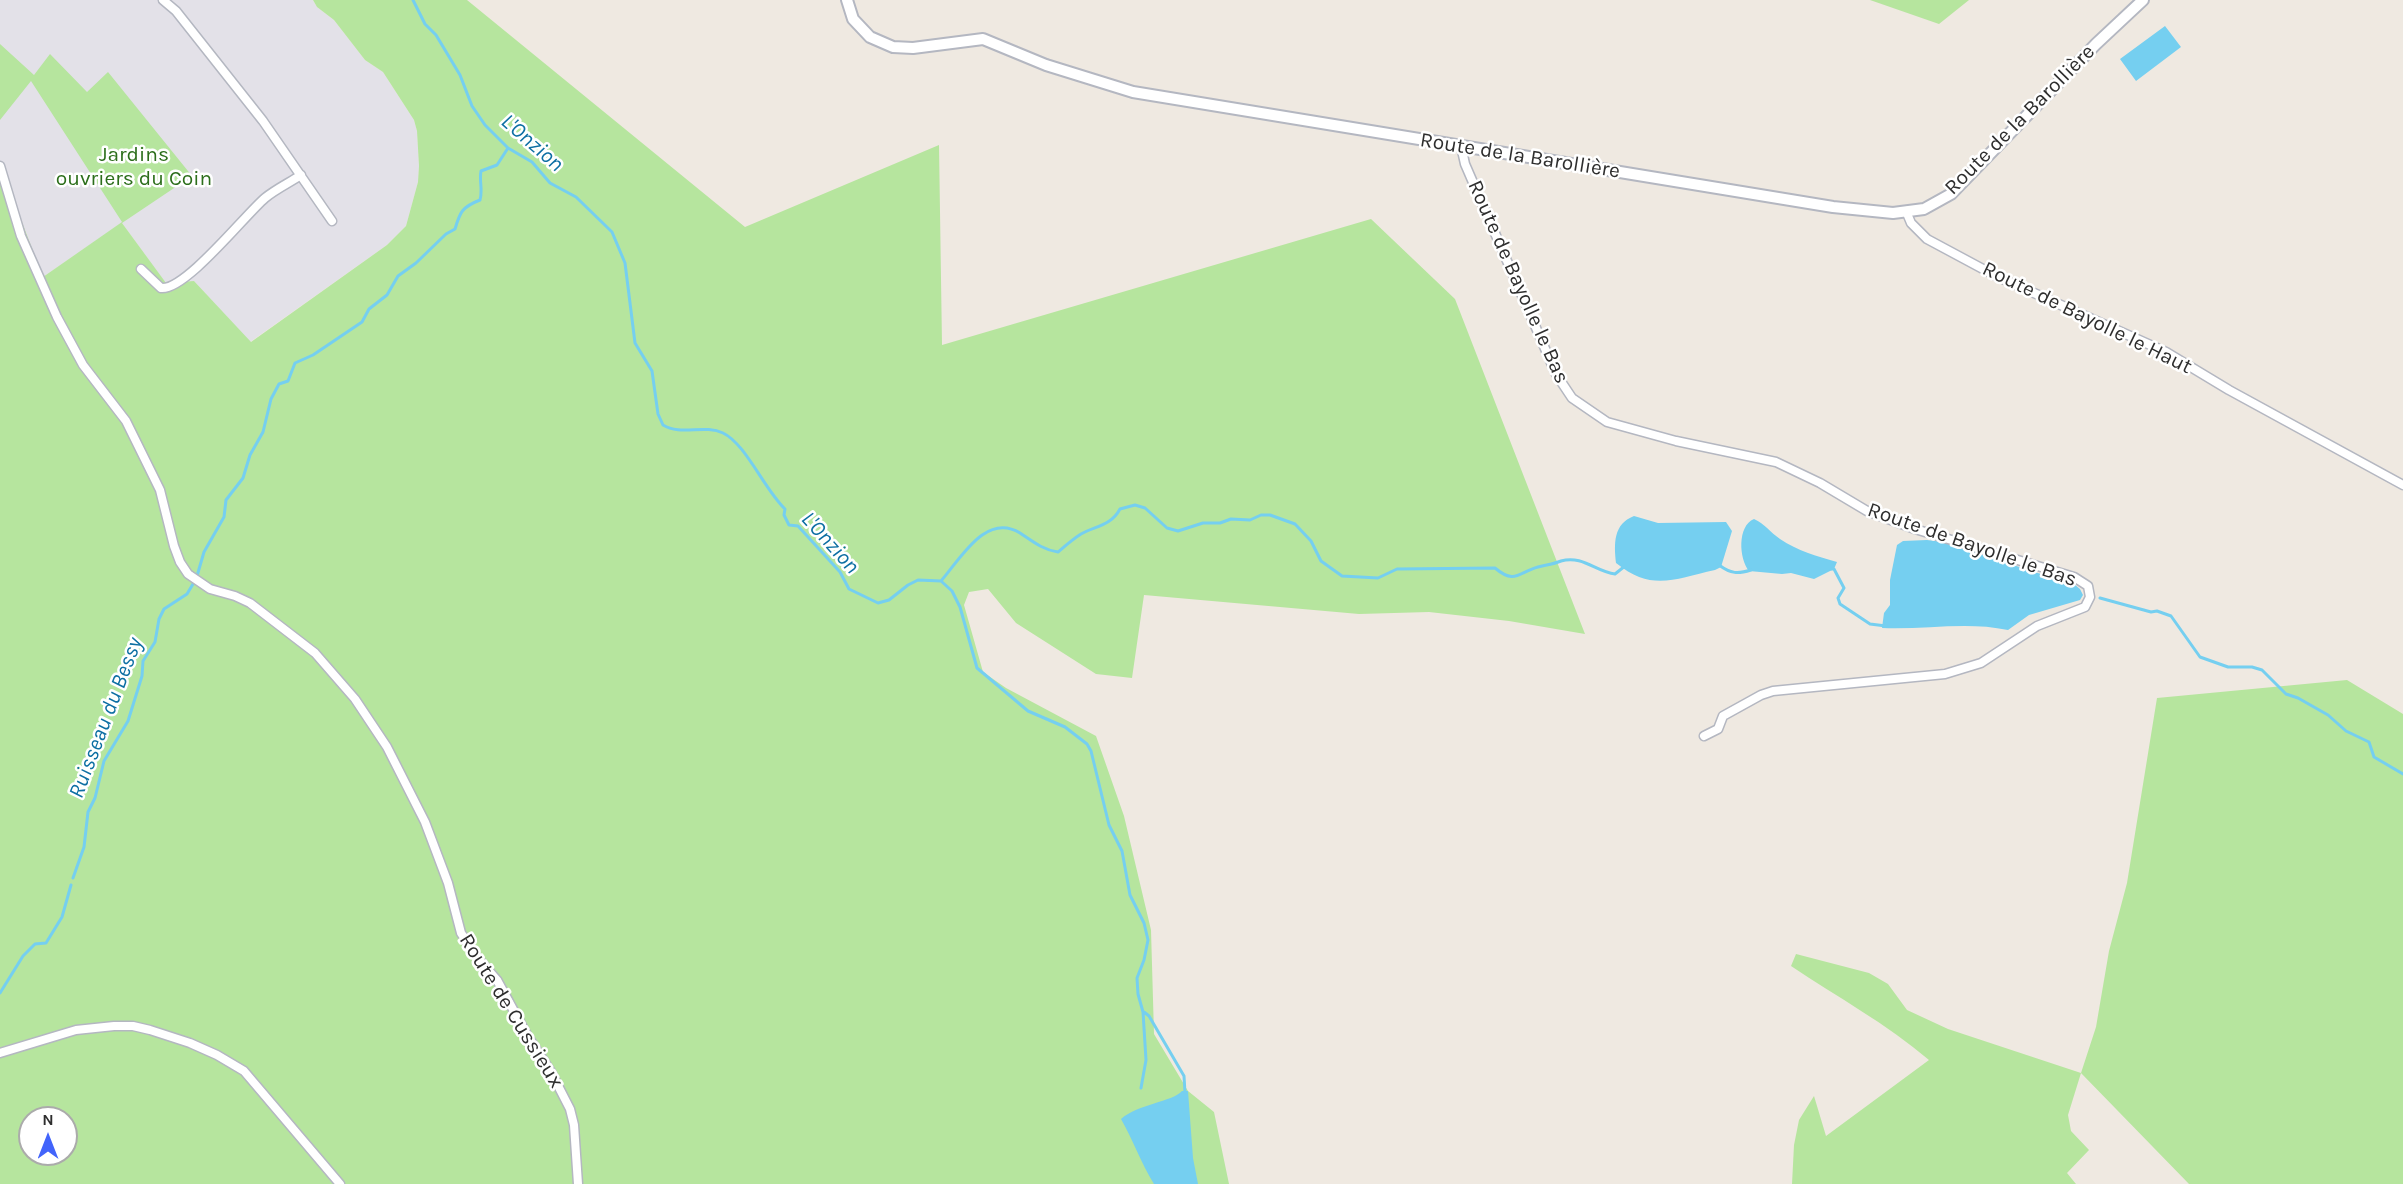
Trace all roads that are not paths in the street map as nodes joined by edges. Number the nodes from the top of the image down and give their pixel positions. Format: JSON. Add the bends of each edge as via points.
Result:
{"nodes":[{"id":1,"x":164,"y":0,"type":"edge"},
{"id":2,"x":847,"y":0,"type":"edge"},
{"id":3,"x":2143,"y":0,"type":"edge"},
{"id":4,"x":1461,"y":146,"type":"junction"},
{"id":5,"x":0,"y":166,"type":"edge"},
{"id":6,"x":301,"y":175,"type":"junction"},
{"id":7,"x":1906,"y":211,"type":"junction"},
{"id":8,"x":332,"y":221,"type":"dead end"},
{"id":9,"x":141,"y":269,"type":"dead end"},
{"id":10,"x":2403,"y":485,"type":"edge"},
{"id":11,"x":1704,"y":736,"type":"dead end"},
{"id":12,"x":0,"y":1053,"type":"edge"},
{"id":13,"x":340,"y":1184,"type":"edge"},
{"id":14,"x":578,"y":1184,"type":"edge"}],
"edges":[{"from":1,"to":6,"type":"street","via":[[263,121]]},
{"from":2,"to":4,"type":"main road","name":"Route de la Barollière","via":[[858,25],[870,37],[893,47],[983,39],[1132,92]]},
{"from":3,"to":7,"type":"main road","name":"Route de la Barollière","via":[[1951,194],[1924,209]]},
{"from":4,"to":7,"type":"main road","name":"Route de la Barollière","via":[[1833,207]]},
{"from":4,"to":11,"type":"street","name":"Route de Bayolle le Bas","via":[[1465,164],[1534,326],[1572,398],[1607,422],[1776,462],[1867,512],[2074,577],[2088,586],[2090,597],[2085,608],[2037,626],[1981,663],[1945,674],[1761,695],[1723,716],[1718,729]]},
{"from":5,"to":14,"type":"street","name":"Route de Cussieux","via":[[21,236],[52,307],[83,365],[126,421],[160,490],[180,562],[188,574],[210,589],[250,603],[315,652],[355,699],[387,747],[430,833],[461,933],[496,980],[570,1109]]},
{"from":6,"to":8,"type":"street"},
{"from":6,"to":9,"type":"street","via":[[265,198],[174,286],[161,288]]},
{"from":7,"to":10,"type":"street","name":"Route de Bayolle le Haut","via":[[1911,223],[1927,239],[1996,276],[2166,352],[2238,396]]},
{"from":12,"to":13,"type":"street","via":[[76,1030],[114,1026],[150,1030],[190,1043],[244,1071]]}]}
